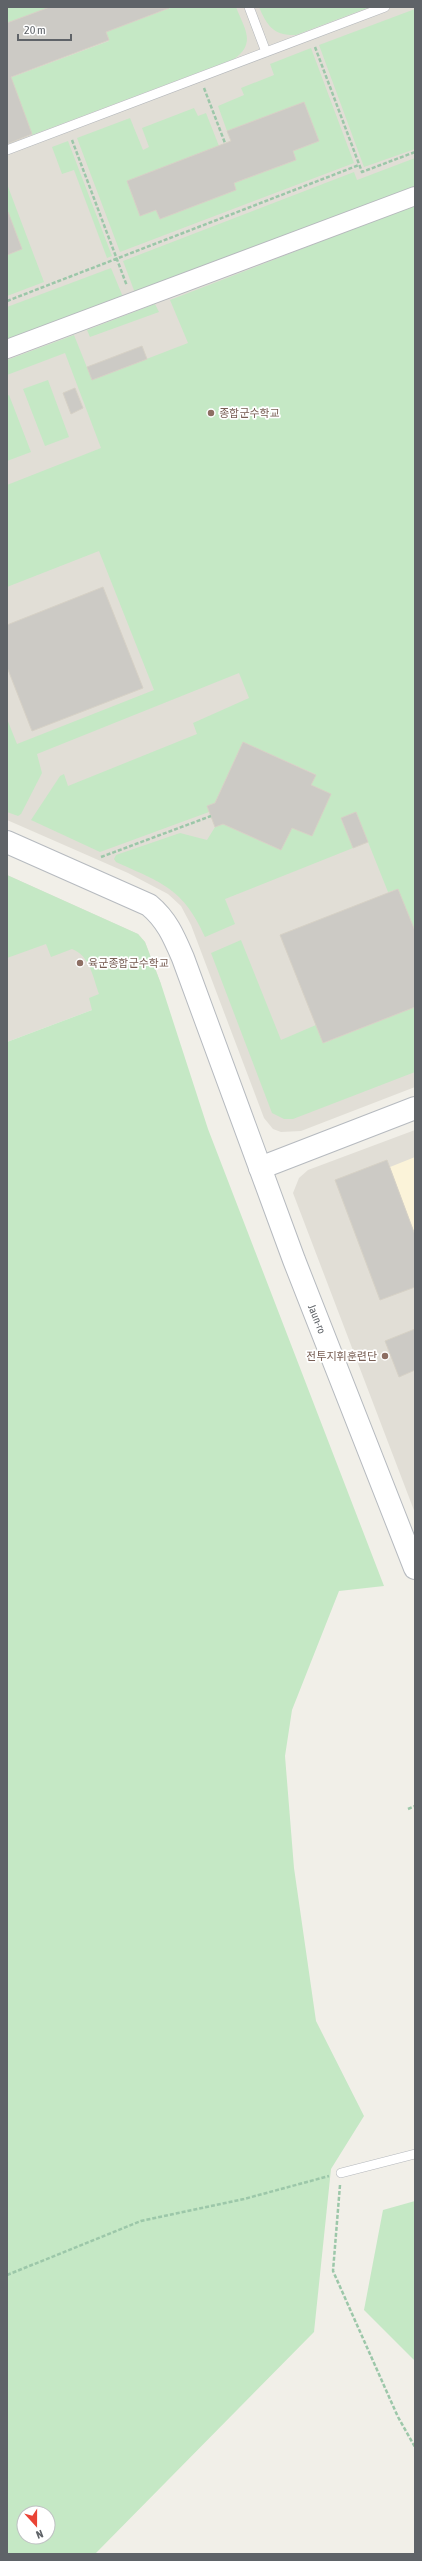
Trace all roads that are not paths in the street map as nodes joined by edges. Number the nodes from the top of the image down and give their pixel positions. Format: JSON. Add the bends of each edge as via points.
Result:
{"nodes":[{"id":1,"x":249,"y":7,"type":"edge"},
{"id":2,"x":385,"y":7,"type":"edge"},
{"id":3,"x":266,"y":52,"type":"junction"},
{"id":4,"x":7,"y":150,"type":"edge"},
{"id":5,"x":415,"y":196,"type":"edge"},
{"id":6,"x":7,"y":349,"type":"edge"},
{"id":7,"x":7,"y":842,"type":"edge"},
{"id":8,"x":415,"y":1108,"type":"edge"},
{"id":9,"x":260,"y":1168,"type":"junction"},
{"id":10,"x":415,"y":1568,"type":"edge"},
{"id":11,"x":415,"y":2154,"type":"edge"},
{"id":12,"x":342,"y":2173,"type":"road end"}],
"edges":[{"from":1,"to":3,"type":"lane"},
{"from":2,"to":3,"type":"lane"},
{"from":3,"to":4,"type":"lane"},
{"from":5,"to":6,"type":"street"},
{"from":7,"to":9,"type":"street","name":"Jaun-ro","via":[[148,906],[160,915],[169,927],[183,958]]},
{"from":8,"to":9,"type":"street"},
{"from":9,"to":10,"type":"street","name":"Jaun-ro"},
{"from":11,"to":12,"type":"lane"}]}
